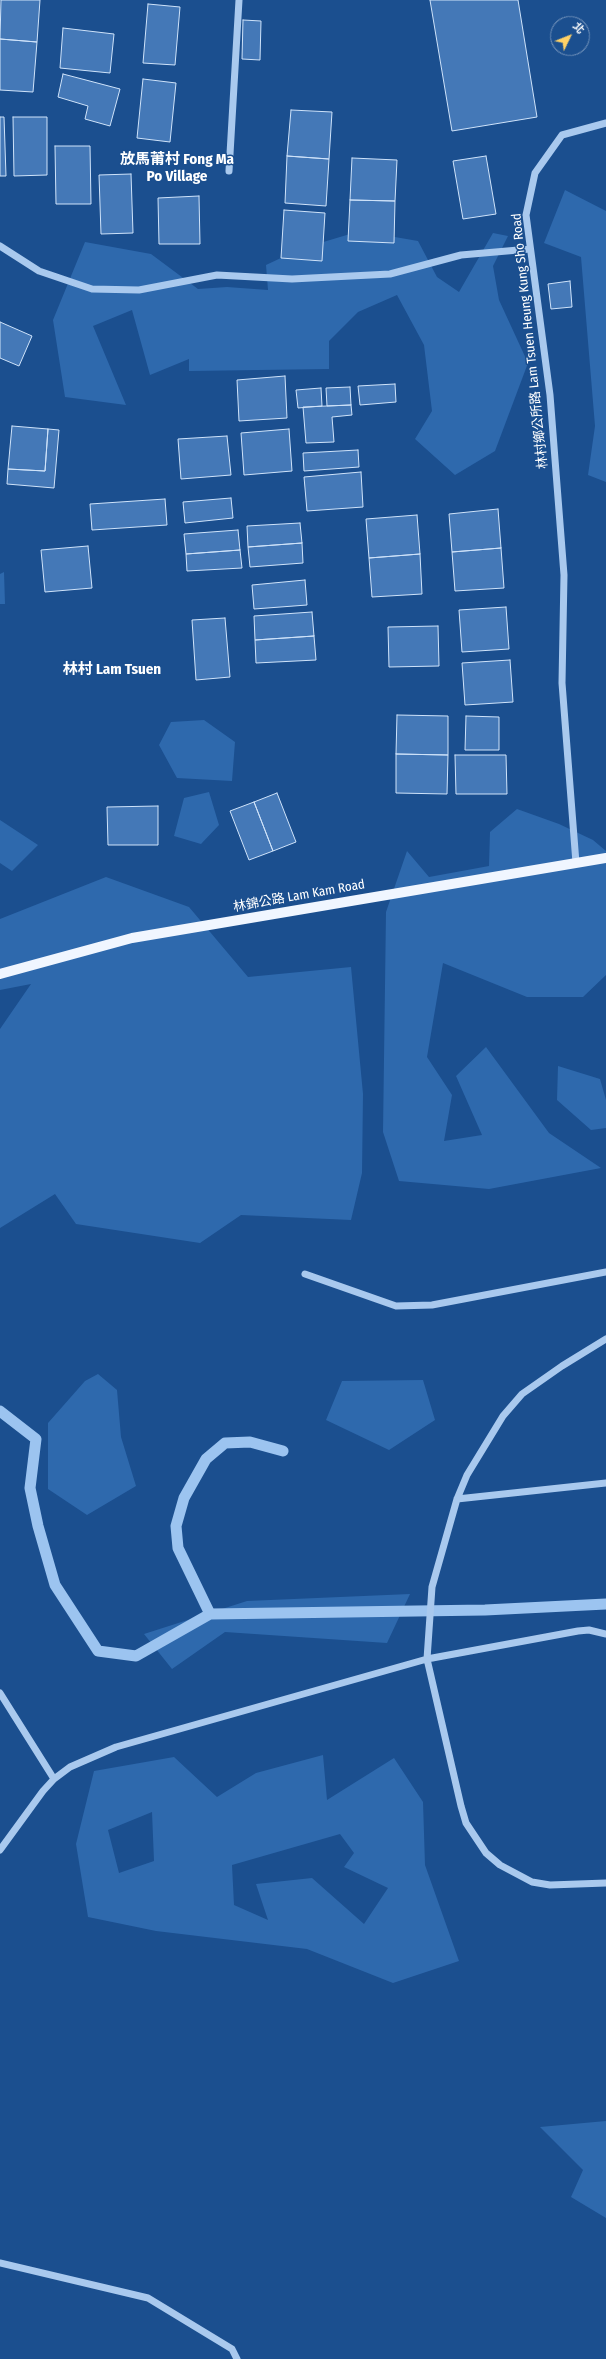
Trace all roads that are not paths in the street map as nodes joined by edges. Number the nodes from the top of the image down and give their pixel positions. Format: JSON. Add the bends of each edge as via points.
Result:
{"nodes":[{"id":1,"x":239,"y":0,"type":"edge"},
{"id":2,"x":606,"y":123,"type":"edge"},
{"id":3,"x":229,"y":171,"type":"dead end"},
{"id":4,"x":0,"y":246,"type":"edge"},
{"id":5,"x":530,"y":248,"type":"junction"},
{"id":6,"x":606,"y":858,"type":"edge"},
{"id":7,"x":576,"y":862,"type":"junction"},
{"id":8,"x":0,"y":974,"type":"edge"},
{"id":9,"x":606,"y":1272,"type":"edge"},
{"id":10,"x":305,"y":1274,"type":"dead end"},
{"id":11,"x":606,"y":1339,"type":"edge"},
{"id":12,"x":606,"y":1483,"type":"edge"},
{"id":13,"x":457,"y":1499,"type":"junction"},
{"id":14,"x":606,"y":1634,"type":"edge"},
{"id":15,"x":427,"y":1659,"type":"junction"},
{"id":16,"x":0,"y":1693,"type":"edge"},
{"id":17,"x":54,"y":1779,"type":"junction"},
{"id":18,"x":0,"y":1850,"type":"edge"},
{"id":19,"x":606,"y":1883,"type":"edge"},
{"id":20,"x":0,"y":2263,"type":"edge"},
{"id":21,"x":237,"y":2359,"type":"edge"}],
"edges":[{"from":1,"to":3,"type":"street"},
{"from":2,"to":5,"type":"street","name":"林村鄉公所路 Lam Tsuen Heung Kung Sho Road","via":[[562,134],[538,168],[526,215]]},
{"from":4,"to":5,"type":"street","via":[[38,271],[92,289],[139,290],[217,274],[292,279],[390,274],[462,255]]},
{"from":5,"to":7,"type":"street","name":"林村鄉公所路 Lam Tsuen Heung Kung Sho Road","via":[[550,395],[564,574],[562,684]]},
{"from":6,"to":7,"type":"main road","name":"林錦公路 Lam Kam Road"},
{"from":7,"to":8,"type":"main road","name":"林錦公路 Lam Kam Road","via":[[132,938]]},
{"from":9,"to":10,"type":"street","via":[[432,1305],[396,1306]]},
{"from":11,"to":13,"type":"street","via":[[522,1394],[484,1444]]},
{"from":12,"to":13,"type":"street"},
{"from":13,"to":15,"type":"street","via":[[432,1587]]},
{"from":14,"to":15,"type":"street","via":[[589,1630],[578,1631]]},
{"from":15,"to":17,"type":"street","via":[[116,1747],[83,1760]]},
{"from":15,"to":19,"type":"street","via":[[466,1823],[486,1853],[500,1865],[532,1882],[550,1885]]},
{"from":16,"to":17,"type":"street"},
{"from":17,"to":18,"type":"street"},
{"from":20,"to":21,"type":"street","via":[[148,2298],[232,2349]]}]}
